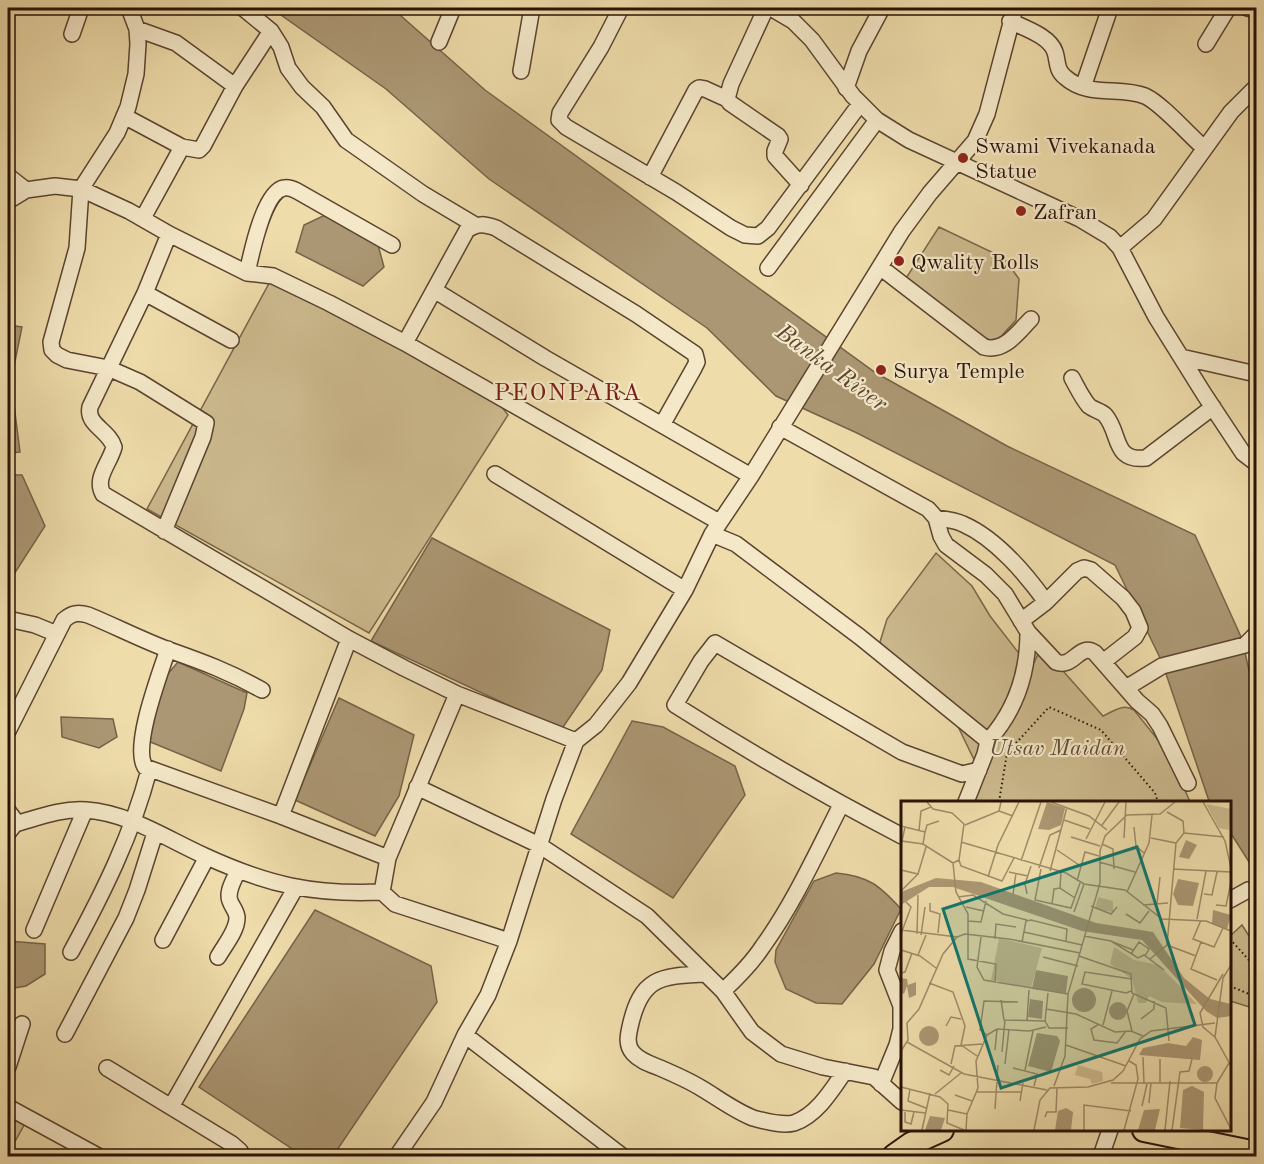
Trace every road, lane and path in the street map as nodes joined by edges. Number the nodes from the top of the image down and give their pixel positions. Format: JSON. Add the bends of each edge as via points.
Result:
{"nodes":[{"id":1,"x":81,"y":8,"type":"edge"},
{"id":2,"x":129,"y":8,"type":"edge"},
{"id":3,"x":243,"y":8,"type":"edge"},
{"id":4,"x":453,"y":8,"type":"edge"},
{"id":5,"x":532,"y":8,"type":"edge"},
{"id":6,"x":621,"y":8,"type":"edge"},
{"id":7,"x":766,"y":8,"type":"edge"},
{"id":8,"x":771,"y":8,"type":"edge"},
{"id":9,"x":882,"y":8,"type":"edge"},
{"id":10,"x":1110,"y":8,"type":"edge"},
{"id":11,"x":1228,"y":8,"type":"edge"},
{"id":12,"x":1247,"y":8,"type":"edge"},
{"id":13,"x":1257,"y":10,"type":"edge"},
{"id":14,"x":1012,"y":14,"type":"edge"},
{"id":15,"x":137,"y":29,"type":"junction"},
{"id":16,"x":271,"y":31,"type":"junction"},
{"id":17,"x":72,"y":34,"type":"dead end"},
{"id":18,"x":439,"y":42,"type":"dead end"},
{"id":19,"x":1206,"y":44,"type":"dead end"},
{"id":20,"x":521,"y":71,"type":"dead end"},
{"id":21,"x":235,"y":86,"type":"junction"},
{"id":22,"x":1083,"y":87,"type":"junction"},
{"id":23,"x":1257,"y":87,"type":"edge"},
{"id":24,"x":846,"y":88,"type":"junction"},
{"id":25,"x":727,"y":99,"type":"junction"},
{"id":26,"x":860,"y":104,"type":"junction"},
{"id":27,"x":124,"y":116,"type":"junction"},
{"id":28,"x":877,"y":120,"type":"junction"},
{"id":29,"x":182,"y":147,"type":"junction"},
{"id":30,"x":1204,"y":148,"type":"junction"},
{"id":31,"x":958,"y":163,"type":"junction"},
{"id":32,"x":8,"y":176,"type":"edge"},
{"id":33,"x":650,"y":177,"type":"junction"},
{"id":34,"x":801,"y":185,"type":"junction"},
{"id":35,"x":81,"y":189,"type":"junction"},
{"id":36,"x":26,"y":190,"type":"junction"},
{"id":37,"x":8,"y":201,"type":"edge"},
{"id":38,"x":143,"y":218,"type":"junction"},
{"id":39,"x":475,"y":225,"type":"junction"},
{"id":40,"x":169,"y":234,"type":"junction"},
{"id":41,"x":392,"y":245,"type":"dead end"},
{"id":42,"x":1120,"y":248,"type":"junction"},
{"id":43,"x":880,"y":267,"type":"junction"},
{"id":44,"x":768,"y":268,"type":"dead end"},
{"id":45,"x":247,"y":273,"type":"junction"},
{"id":46,"x":434,"y":290,"type":"junction"},
{"id":47,"x":145,"y":293,"type":"junction"},
{"id":48,"x":1031,"y":319,"type":"dead end"},
{"id":49,"x":231,"y":340,"type":"dead end"},
{"id":50,"x":405,"y":343,"type":"junction"},
{"id":51,"x":1181,"y":357,"type":"junction"},
{"id":52,"x":108,"y":368,"type":"junction"},
{"id":53,"x":1257,"y":374,"type":"edge"},
{"id":54,"x":1072,"y":378,"type":"dead end"},
{"id":55,"x":1213,"y":407,"type":"junction"},
{"id":56,"x":662,"y":424,"type":"junction"},
{"id":57,"x":780,"y":427,"type":"junction"},
{"id":58,"x":1257,"y":464,"type":"edge"},
{"id":59,"x":495,"y":474,"type":"dead end"},
{"id":60,"x":751,"y":476,"type":"junction"},
{"id":61,"x":936,"y":518,"type":"junction"},
{"id":62,"x":716,"y":528,"type":"junction"},
{"id":63,"x":164,"y":531,"type":"junction"},
{"id":64,"x":685,"y":590,"type":"junction"},
{"id":65,"x":1046,"y":602,"type":"junction"},
{"id":66,"x":8,"y":619,"type":"edge"},
{"id":67,"x":1024,"y":627,"type":"junction"},
{"id":68,"x":57,"y":634,"type":"junction"},
{"id":69,"x":349,"y":639,"type":"junction"},
{"id":70,"x":1253,"y":639,"type":"edge"},
{"id":71,"x":168,"y":650,"type":"junction"},
{"id":72,"x":1102,"y":662,"type":"junction"},
{"id":73,"x":1126,"y":688,"type":"junction"},
{"id":74,"x":262,"y":690,"type":"dead end"},
{"id":75,"x":457,"y":694,"type":"junction"},
{"id":76,"x":8,"y":731,"type":"edge"},
{"id":77,"x":576,"y":741,"type":"junction"},
{"id":78,"x":988,"y":741,"type":"junction"},
{"id":79,"x":149,"y":770,"type":"junction"},
{"id":80,"x":979,"y":770,"type":"junction"},
{"id":81,"x":1188,"y":783,"type":"dead end"},
{"id":82,"x":417,"y":787,"type":"junction"},
{"id":83,"x":966,"y":801,"type":"edge"},
{"id":84,"x":999,"y":801,"type":"edge"},
{"id":85,"x":1158,"y":801,"type":"edge"},
{"id":86,"x":842,"y":805,"type":"junction"},
{"id":87,"x":85,"y":810,"type":"junction"},
{"id":88,"x":281,"y":816,"type":"junction"},
{"id":89,"x":133,"y":822,"type":"junction"},
{"id":90,"x":10,"y":823,"type":"edge"},
{"id":91,"x":155,"y":833,"type":"junction"},
{"id":92,"x":901,"y":835,"type":"edge"},
{"id":93,"x":539,"y":845,"type":"junction"},
{"id":94,"x":207,"y":857,"type":"junction"},
{"id":95,"x":388,"y":858,"type":"junction"},
{"id":96,"x":238,"y":870,"type":"junction"},
{"id":97,"x":296,"y":887,"type":"junction"},
{"id":98,"x":1248,"y":890,"type":"dead end"},
{"id":99,"x":382,"y":892,"type":"junction"},
{"id":100,"x":1231,"y":899,"type":"edge"},
{"id":101,"x":34,"y":930,"type":"dead end"},
{"id":102,"x":901,"y":935,"type":"edge"},
{"id":103,"x":164,"y":940,"type":"dead end"},
{"id":104,"x":1231,"y":940,"type":"edge"},
{"id":105,"x":509,"y":941,"type":"junction"},
{"id":106,"x":71,"y":952,"type":"dead end"},
{"id":107,"x":218,"y":957,"type":"dead end"},
{"id":108,"x":1257,"y":968,"type":"edge"},
{"id":109,"x":706,"y":974,"type":"junction"},
{"id":110,"x":1231,"y":986,"type":"edge"},
{"id":111,"x":723,"y":991,"type":"junction"},
{"id":112,"x":1257,"y":997,"type":"edge"},
{"id":113,"x":901,"y":1006,"type":"edge"},
{"id":114,"x":22,"y":1024,"type":"dead end"},
{"id":115,"x":901,"y":1032,"type":"edge"},
{"id":116,"x":65,"y":1034,"type":"dead end"},
{"id":117,"x":465,"y":1035,"type":"junction"},
{"id":118,"x":8,"y":1067,"type":"edge"},
{"id":119,"x":107,"y":1068,"type":"dead end"},
{"id":120,"x":845,"y":1071,"type":"junction"},
{"id":121,"x":881,"y":1084,"type":"junction"},
{"id":122,"x":901,"y":1100,"type":"edge"},
{"id":123,"x":8,"y":1107,"type":"edge"},
{"id":124,"x":171,"y":1107,"type":"junction"},
{"id":125,"x":933,"y":1131,"type":"edge"},
{"id":126,"x":1110,"y":1131,"type":"edge"},
{"id":127,"x":1149,"y":1131,"type":"edge"},
{"id":128,"x":1257,"y":1153,"type":"edge"},
{"id":129,"x":98,"y":1156,"type":"edge"},
{"id":130,"x":241,"y":1156,"type":"edge"},
{"id":131,"x":397,"y":1156,"type":"edge"},
{"id":132,"x":622,"y":1156,"type":"edge"},
{"id":133,"x":894,"y":1156,"type":"edge"},
{"id":134,"x":1101,"y":1156,"type":"edge"}],
"edges":[{"from":1,"to":17,"type":"street"},
{"from":2,"to":15,"type":"street"},
{"from":3,"to":16,"type":"street"},
{"from":4,"to":18,"type":"street"},
{"from":5,"to":20,"type":"street"},
{"from":6,"to":33,"type":"street","via":[[559,120]]},
{"from":7,"to":25,"type":"street"},
{"from":8,"to":24,"type":"street","via":[[793,21],[812,40]]},
{"from":9,"to":24,"type":"street","via":[[859,51]]},
{"from":10,"to":22,"type":"street"},
{"from":11,"to":19,"type":"street"},
{"from":12,"to":13,"type":"street"},
{"from":14,"to":22,"type":"street","via":[[1052,45],[1057,67],[1065,77]]},
{"from":14,"to":31,"type":"street","via":[[987,114],[975,141]]},
{"from":15,"to":21,"type":"street","via":[[176,44]]},
{"from":15,"to":27,"type":"street","via":[[136,74]]},
{"from":16,"to":21,"type":"street"},
{"from":16,"to":39,"type":"street","via":[[288,68],[346,140]]},
{"from":21,"to":29,"type":"street","via":[[203,146],[199,150]]},
{"from":22,"to":30,"type":"street","via":[[1147,97]]},
{"from":23,"to":30,"type":"street","via":[[1231,112]]},
{"from":24,"to":26,"type":"street"},
{"from":25,"to":33,"type":"street","via":[[705,89],[696,90]]},
{"from":25,"to":34,"type":"street","via":[[778,135],[775,156]]},
{"from":26,"to":28,"type":"street"},
{"from":26,"to":34,"type":"street"},
{"from":27,"to":29,"type":"street"},
{"from":27,"to":35,"type":"street"},
{"from":28,"to":31,"type":"street"},
{"from":28,"to":44,"type":"street"},
{"from":29,"to":38,"type":"street"},
{"from":30,"to":42,"type":"street","via":[[1154,219]]},
{"from":31,"to":42,"type":"street","via":[[1080,219],[1110,237]]},
{"from":31,"to":43,"type":"street","via":[[930,193]]},
{"from":32,"to":36,"type":"street"},
{"from":33,"to":34,"type":"street","via":[[731,228],[758,236]]},
{"from":35,"to":36,"type":"street","via":[[55,186]]},
{"from":35,"to":38,"type":"street"},
{"from":35,"to":52,"type":"street","via":[[77,248],[52,332],[51,350],[67,360]]},
{"from":36,"to":37,"type":"street"},
{"from":38,"to":40,"type":"street"},
{"from":39,"to":46,"type":"street","via":[[467,230]]},
{"from":39,"to":56,"type":"street","via":[[496,228],[695,354],[697,362]]},
{"from":40,"to":45,"type":"street"},
{"from":40,"to":47,"type":"street"},
{"from":41,"to":45,"type":"street","via":[[290,187],[282,188],[275,192],[258,226]]},
{"from":42,"to":51,"type":"street"},
{"from":43,"to":48,"type":"street","via":[[992,350]]},
{"from":43,"to":57,"type":"street"},
{"from":45,"to":50,"type":"street","via":[[273,276]]},
{"from":46,"to":50,"type":"street"},
{"from":46,"to":56,"type":"street"},
{"from":47,"to":49,"type":"street"},
{"from":47,"to":52,"type":"street"},
{"from":50,"to":62,"type":"street"},
{"from":51,"to":53,"type":"street"},
{"from":51,"to":55,"type":"street"},
{"from":52,"to":63,"type":"street","via":[[88,414],[107,433],[114,447],[99,487],[108,498]]},
{"from":52,"to":63,"type":"street","via":[[140,382],[206,423]]},
{"from":54,"to":55,"type":"street","via":[[1091,407],[1105,414],[1125,454],[1136,459],[1146,458]]},
{"from":55,"to":58,"type":"street","via":[[1243,453]]},
{"from":56,"to":60,"type":"street"},
{"from":57,"to":60,"type":"street"},
{"from":57,"to":61,"type":"street","via":[[928,509]]},
{"from":59,"to":64,"type":"street"},
{"from":60,"to":62,"type":"street"},
{"from":61,"to":65,"type":"street","via":[[963,523],[976,531],[1018,567]]},
{"from":61,"to":67,"type":"street","via":[[946,545],[1005,594]]},
{"from":62,"to":64,"type":"street"},
{"from":62,"to":78,"type":"street"},
{"from":63,"to":69,"type":"street"},
{"from":64,"to":77,"type":"street","via":[[629,683],[596,725]]},
{"from":65,"to":67,"type":"street"},
{"from":65,"to":72,"type":"street","via":[[1084,568],[1110,584],[1133,611],[1140,628],[1135,637]]},
{"from":66,"to":68,"type":"street"},
{"from":67,"to":72,"type":"street","via":[[1062,664],[1084,649],[1090,649]]},
{"from":67,"to":78,"type":"street","via":[[1028,654],[1025,674],[1002,726]]},
{"from":68,"to":71,"type":"street","via":[[64,620],[80,613]]},
{"from":68,"to":76,"type":"street"},
{"from":69,"to":75,"type":"street"},
{"from":69,"to":88,"type":"street"},
{"from":70,"to":73,"type":"street","via":[[1162,666]]},
{"from":71,"to":74,"type":"street","via":[[225,670]]},
{"from":71,"to":79,"type":"street","via":[[142,739],[140,755]]},
{"from":72,"to":73,"type":"street"},
{"from":73,"to":81,"type":"street","via":[[1160,726]]},
{"from":75,"to":77,"type":"street"},
{"from":75,"to":82,"type":"street"},
{"from":77,"to":93,"type":"street"},
{"from":78,"to":80,"type":"street"},
{"from":79,"to":88,"type":"street"},
{"from":79,"to":89,"type":"street"},
{"from":80,"to":83,"type":"street"},
{"from":80,"to":86,"type":"street","via":[[962,774],[902,752],[715,643],[675,705]]},
{"from":82,"to":93,"type":"street"},
{"from":82,"to":95,"type":"street"},
{"from":84,"to":85,"type":"path","via":[[1007,753],[1049,707],[1101,730]]},
{"from":86,"to":92,"type":"street"},
{"from":86,"to":111,"type":"street","via":[[764,946]]},
{"from":87,"to":89,"type":"street"},
{"from":87,"to":90,"type":"street"},
{"from":87,"to":101,"type":"street"},
{"from":88,"to":95,"type":"street"},
{"from":89,"to":91,"type":"street"},
{"from":89,"to":106,"type":"street"},
{"from":91,"to":94,"type":"street"},
{"from":91,"to":116,"type":"street","via":[[126,918]]},
{"from":93,"to":105,"type":"street"},
{"from":93,"to":109,"type":"street","via":[[647,916]]},
{"from":94,"to":96,"type":"street"},
{"from":94,"to":103,"type":"street"},
{"from":95,"to":99,"type":"street"},
{"from":96,"to":97,"type":"street","via":[[275,884]]},
{"from":96,"to":107,"type":"street","via":[[229,892],[237,920]]},
{"from":97,"to":99,"type":"street","via":[[347,894]]},
{"from":97,"to":124,"type":"street"},
{"from":98,"to":100,"type":"street"},
{"from":99,"to":105,"type":"street","via":[[395,904]]},
{"from":102,"to":113,"type":"street","via":[[887,970]]},
{"from":104,"to":108,"type":"path"},
{"from":105,"to":117,"type":"street","via":[[488,995]]},
{"from":109,"to":111,"type":"street"},
{"from":109,"to":120,"type":"street","via":[[669,976],[654,982],[643,993],[633,1010],[627,1038],[630,1050],[638,1058],[751,1117],[772,1123],[793,1123],[810,1113]]},
{"from":110,"to":112,"type":"path"},
{"from":111,"to":120,"type":"street","via":[[752,1032],[781,1054]]},
{"from":114,"to":118,"type":"street"},
{"from":115,"to":121,"type":"street"},
{"from":117,"to":131,"type":"street","via":[[434,1102]]},
{"from":117,"to":132,"type":"street"},
{"from":119,"to":124,"type":"street"},
{"from":120,"to":121,"type":"street","via":[[874,1077]]},
{"from":121,"to":122,"type":"street"},
{"from":123,"to":129,"type":"street"},
{"from":124,"to":130,"type":"street","via":[[232,1144]]},
{"from":125,"to":133,"type":"highway"},
{"from":126,"to":134,"type":"street"},
{"from":127,"to":128,"type":"highway"}]}
